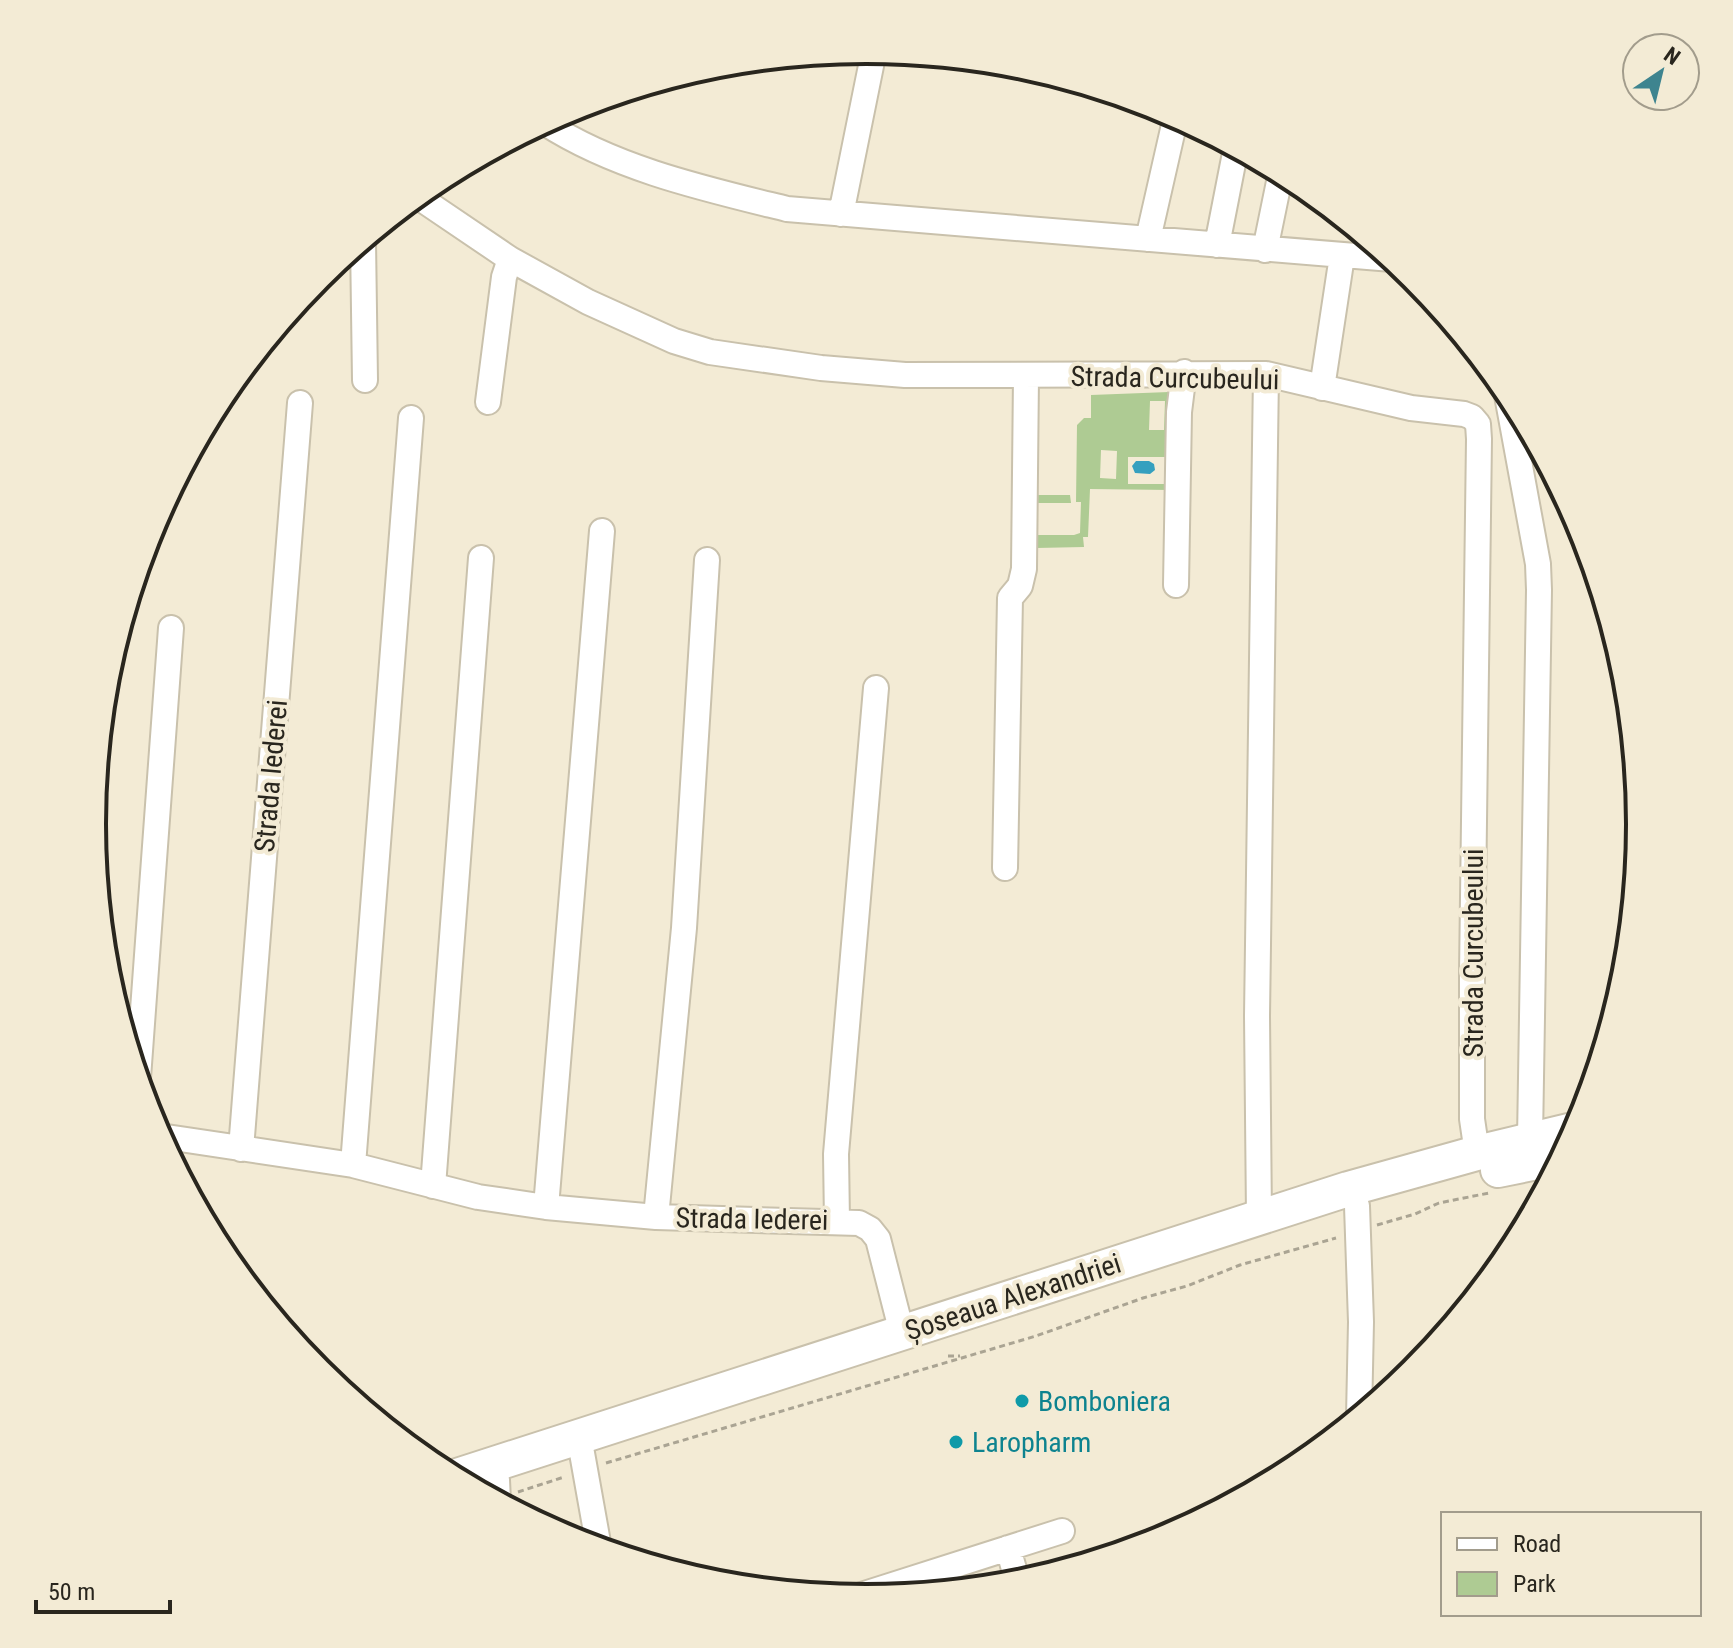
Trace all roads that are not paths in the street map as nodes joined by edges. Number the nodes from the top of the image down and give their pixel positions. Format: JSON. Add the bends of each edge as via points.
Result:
{"nodes":[{"id":1,"x":871,"y":64,"type":"edge"},
{"id":2,"x":1173,"y":129,"type":"edge"},
{"id":3,"x":558,"y":130,"type":"edge"},
{"id":4,"x":1234,"y":159,"type":"edge"},
{"id":5,"x":1278,"y":185,"type":"edge"},
{"id":6,"x":428,"y":204,"type":"edge"},
{"id":7,"x":841,"y":214,"type":"junction"},
{"id":8,"x":1148,"y":239,"type":"junction"},
{"id":9,"x":1217,"y":245,"type":"junction"},
{"id":10,"x":1265,"y":250,"type":"junction"},
{"id":11,"x":363,"y":255,"type":"edge"},
{"id":12,"x":1342,"y":256,"type":"junction"},
{"id":13,"x":1373,"y":258,"type":"edge"},
{"id":14,"x":510,"y":259,"type":"junction"},
{"id":15,"x":1184,"y":372,"type":"junction"},
{"id":16,"x":1266,"y":374,"type":"junction"},
{"id":17,"x":1026,"y":376,"type":"junction"},
{"id":18,"x":365,"y":380,"type":"dead end"},
{"id":19,"x":1322,"y":388,"type":"junction"},
{"id":20,"x":488,"y":402,"type":"dead end"},
{"id":21,"x":300,"y":403,"type":"dead end"},
{"id":22,"x":411,"y":418,"type":"dead end"},
{"id":23,"x":1512,"y":424,"type":"edge"},
{"id":24,"x":602,"y":531,"type":"dead end"},
{"id":25,"x":481,"y":558,"type":"dead end"},
{"id":26,"x":707,"y":560,"type":"dead end"},
{"id":27,"x":1176,"y":585,"type":"dead end"},
{"id":28,"x":171,"y":628,"type":"dead end"},
{"id":29,"x":876,"y":688,"type":"dead end"},
{"id":30,"x":1005,"y":868,"type":"dead end"},
{"id":31,"x":140,"y":1047,"type":"edge"},
{"id":32,"x":1561,"y":1132,"type":"edge"},
{"id":33,"x":175,"y":1138,"type":"edge"},
{"id":34,"x":1530,"y":1139,"type":"junction"},
{"id":35,"x":241,"y":1149,"type":"junction"},
{"id":36,"x":1477,"y":1153,"type":"junction"},
{"id":37,"x":1548,"y":1160,"type":"edge"},
{"id":38,"x":353,"y":1165,"type":"junction"},
{"id":39,"x":433,"y":1186,"type":"junction"},
{"id":40,"x":546,"y":1207,"type":"junction"},
{"id":41,"x":656,"y":1217,"type":"junction"},
{"id":42,"x":1259,"y":1217,"type":"junction"},
{"id":43,"x":1358,"y":1218,"type":"junction"},
{"id":44,"x":837,"y":1222,"type":"junction"},
{"id":45,"x":902,"y":1333,"type":"junction"},
{"id":46,"x":1359,"y":1402,"type":"edge"},
{"id":47,"x":584,"y":1461,"type":"junction"},
{"id":48,"x":470,"y":1472,"type":"edge"},
{"id":49,"x":500,"y":1489,"type":"edge"},
{"id":50,"x":1062,"y":1531,"type":"dead end"},
{"id":51,"x":597,"y":1534,"type":"edge"},
{"id":52,"x":1008,"y":1548,"type":"junction"},
{"id":53,"x":1014,"y":1569,"type":"edge"},
{"id":54,"x":900,"y":1583,"type":"edge"}],
"edges":[{"from":1,"to":7,"type":"street"},
{"from":2,"to":8,"type":"street"},
{"from":3,"to":7,"type":"street","via":[[616,159],[678,180],[787,209]]},
{"from":4,"to":9,"type":"street"},
{"from":5,"to":10,"type":"street"},
{"from":6,"to":14,"type":"street","name":"Strada Curcubeului"},
{"from":7,"to":8,"type":"street"},
{"from":8,"to":9,"type":"street"},
{"from":9,"to":10,"type":"street"},
{"from":10,"to":12,"type":"street"},
{"from":11,"to":18,"type":"street"},
{"from":12,"to":13,"type":"street"},
{"from":12,"to":19,"type":"street"},
{"from":14,"to":17,"type":"street","name":"Strada Curcubeului","via":[[624,319],[710,352],[891,374]]},
{"from":14,"to":20,"type":"street"},
{"from":15,"to":16,"type":"street","name":"Strada Curcubeului"},
{"from":15,"to":17,"type":"street","name":"Strada Curcubeului"},
{"from":15,"to":27,"type":"street"},
{"from":16,"to":19,"type":"street","name":"Strada Curcubeului"},
{"from":16,"to":42,"type":"street"},
{"from":17,"to":30,"type":"street","via":[[1024,569],[1010,598]]},
{"from":19,"to":36,"type":"street","name":"Strada Curcubeului","via":[[1464,414],[1478,424],[1472,974],[1472,1119]]},
{"from":21,"to":35,"type":"street","name":"Strada Iederei"},
{"from":22,"to":38,"type":"street"},
{"from":23,"to":34,"type":"street","via":[[1539,590]]},
{"from":24,"to":40,"type":"street"},
{"from":25,"to":39,"type":"street"},
{"from":26,"to":41,"type":"street","via":[[684,928]]},
{"from":28,"to":31,"type":"street"},
{"from":29,"to":44,"type":"street","via":[[836,1154]]},
{"from":32,"to":34,"type":"highway","name":"Șoseaua Alexandriei"},
{"from":33,"to":35,"type":"street","name":"Strada Iederei"},
{"from":34,"to":36,"type":"highway","name":"Șoseaua Alexandriei"},
{"from":35,"to":38,"type":"street","name":"Strada Iederei"},
{"from":36,"to":42,"type":"highway","name":"Șoseaua Alexandriei"},
{"from":37,"to":43,"type":"highway","name":"Șoseaua Alexandriei","via":[[1437,1184]]},
{"from":38,"to":39,"type":"street","name":"Strada Iederei"},
{"from":39,"to":40,"type":"street","name":"Strada Iederei"},
{"from":40,"to":41,"type":"street","name":"Strada Iederei"},
{"from":41,"to":44,"type":"street","name":"Strada Iederei"},
{"from":42,"to":45,"type":"highway","name":"Șoseaua Alexandriei"},
{"from":43,"to":46,"type":"street"},
{"from":43,"to":47,"type":"highway","name":"Șoseaua Alexandriei","via":[[1244,1239]]},
{"from":44,"to":45,"type":"street","name":"Strada Iederei","via":[[866,1226],[878,1239]]},
{"from":45,"to":48,"type":"highway","name":"Șoseaua Alexandriei"},
{"from":47,"to":49,"type":"highway","name":"Șoseaua Alexandriei"},
{"from":47,"to":51,"type":"street"},
{"from":50,"to":52,"type":"street"},
{"from":52,"to":53,"type":"street"},
{"from":52,"to":54,"type":"street"}]}
